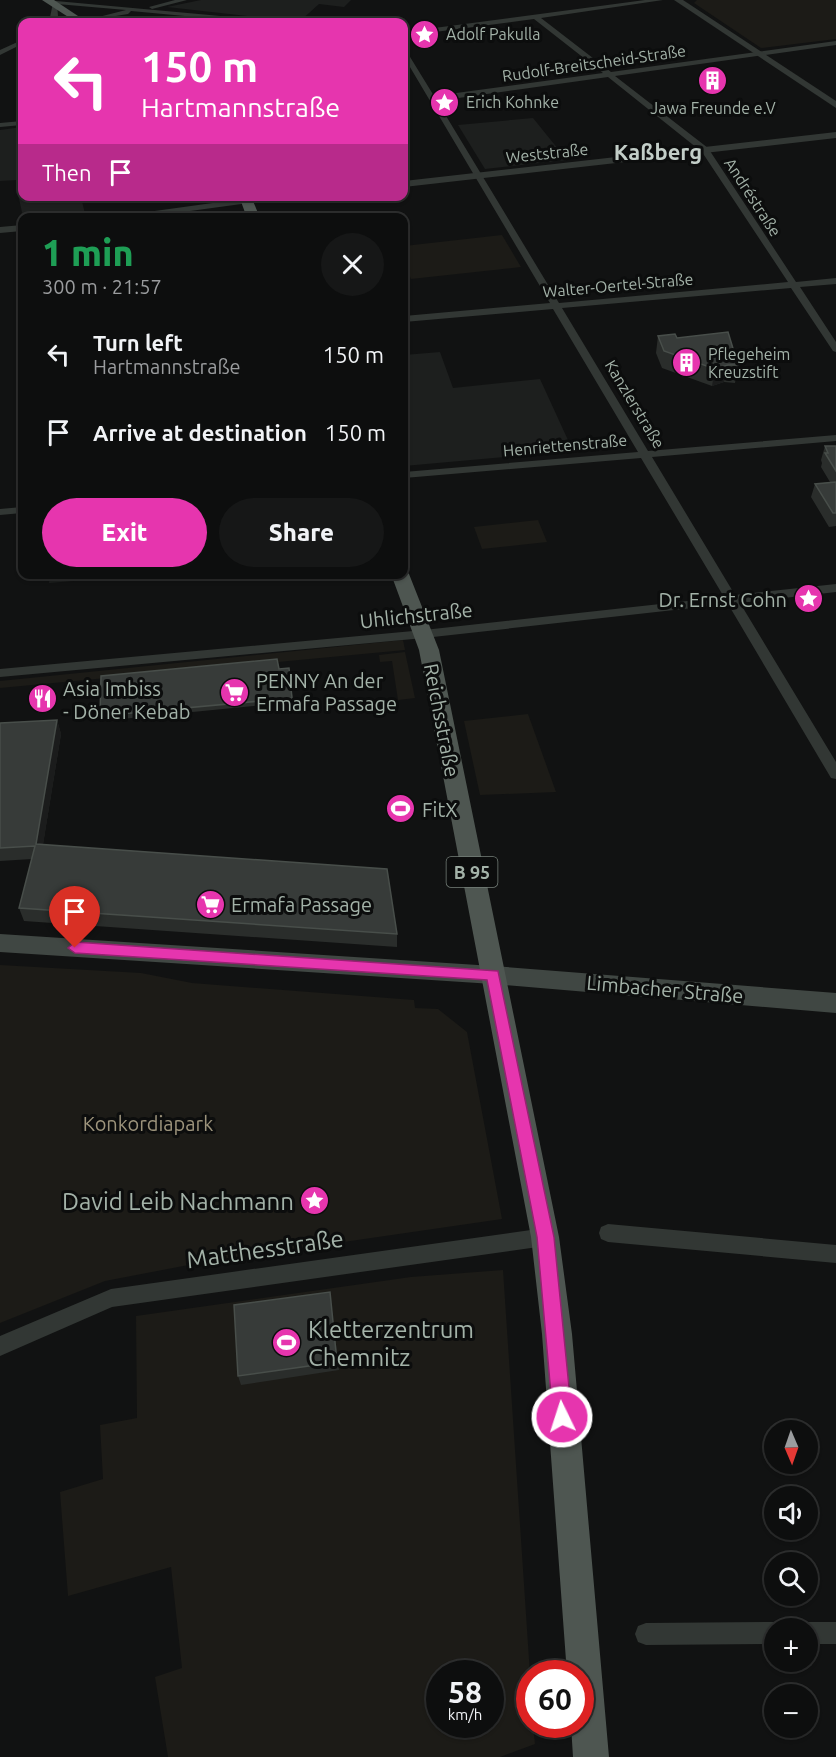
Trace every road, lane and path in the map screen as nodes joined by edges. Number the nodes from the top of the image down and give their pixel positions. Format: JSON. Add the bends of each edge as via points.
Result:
{"nodes":[{"id":1,"x":184,"y":0,"type":"edge"},
{"id":2,"x":660,"y":0,"type":"edge"},
{"id":3,"x":678,"y":0,"type":"edge"},
{"id":4,"x":50,"y":2,"type":"edge"},
{"id":5,"x":140,"y":10,"type":"junction"},
{"id":6,"x":535,"y":16,"type":"junction"},
{"id":7,"x":54,"y":18,"type":"edge"},
{"id":8,"x":76,"y":18,"type":"edge"},
{"id":9,"x":101,"y":18,"type":"edge"},
{"id":10,"x":223,"y":18,"type":"edge"},
{"id":11,"x":408,"y":33,"type":"edge"},
{"id":12,"x":836,"y":43,"type":"edge"},
{"id":13,"x":18,"y":44,"type":"edge"},
{"id":14,"x":0,"y":53,"type":"edge"},
{"id":15,"x":759,"y":53,"type":"junction"},
{"id":16,"x":408,"y":59,"type":"edge"},
{"id":17,"x":608,"y":74,"type":"junction"},
{"id":18,"x":432,"y":99,"type":"junction"},
{"id":19,"x":836,"y":105,"type":"edge"},
{"id":20,"x":18,"y":123,"type":"edge"},
{"id":21,"x":0,"y":125,"type":"edge"},
{"id":22,"x":836,"y":135,"type":"edge"},
{"id":23,"x":705,"y":150,"type":"junction"},
{"id":24,"x":478,"y":176,"type":"junction"},
{"id":25,"x":408,"y":184,"type":"edge"},
{"id":26,"x":232,"y":201,"type":"edge"},
{"id":27,"x":145,"y":213,"type":"edge"},
{"id":28,"x":18,"y":228,"type":"edge"},
{"id":29,"x":0,"y":230,"type":"edge"},
{"id":30,"x":836,"y":281,"type":"edge"},
{"id":31,"x":792,"y":285,"type":"junction"},
{"id":32,"x":556,"y":305,"type":"junction"},
{"id":33,"x":408,"y":319,"type":"edge"},
{"id":34,"x":836,"y":349,"type":"edge"},
{"id":35,"x":836,"y":438,"type":"edge"},
{"id":36,"x":646,"y":455,"type":"junction"},
{"id":37,"x":408,"y":475,"type":"edge"},
{"id":38,"x":18,"y":510,"type":"edge"},
{"id":39,"x":0,"y":512,"type":"edge"},
{"id":40,"x":402,"y":579,"type":"edge"},
{"id":41,"x":836,"y":588,"type":"edge"},
{"id":42,"x":732,"y":600,"type":"junction"},
{"id":43,"x":424,"y":634,"type":"junction"},
{"id":44,"x":0,"y":673,"type":"edge"},
{"id":45,"x":836,"y":774,"type":"edge"},
{"id":46,"x":0,"y":943,"type":"edge"},
{"id":47,"x":493,"y":975,"type":"junction"},
{"id":48,"x":836,"y":1003,"type":"edge"},
{"id":49,"x":608,"y":1233,"type":"dead end"},
{"id":50,"x":545,"y":1237,"type":"junction"},
{"id":51,"x":836,"y":1254,"type":"edge"},
{"id":52,"x":0,"y":1346,"type":"edge"},
{"id":53,"x":764,"y":1633,"type":"edge"},
{"id":54,"x":818,"y":1633,"type":"edge"},
{"id":55,"x":836,"y":1633,"type":"edge"},
{"id":56,"x":646,"y":1634,"type":"dead end"},
{"id":57,"x":591,"y":1757,"type":"edge"}],
"edges":[{"from":1,"to":5,"type":"street"},
{"from":2,"to":6,"type":"street"},
{"from":3,"to":15,"type":"street"},
{"from":4,"to":5,"type":"street"},
{"from":4,"to":7,"type":"street"},
{"from":4,"to":8,"type":"main road"},
{"from":5,"to":9,"type":"street"},
{"from":5,"to":10,"type":"street"},
{"from":6,"to":11,"type":"street"},
{"from":6,"to":17,"type":"street","name":"Andréstraße"},
{"from":12,"to":15,"type":"street","name":"Rudolf-Breitscheid-Straße"},
{"from":13,"to":14,"type":"street"},
{"from":15,"to":17,"type":"street","name":"Rudolf-Breitscheid-Straße"},
{"from":15,"to":19,"type":"street"},
{"from":16,"to":18,"type":"street","name":"Kanzlerstraße"},
{"from":17,"to":18,"type":"street","name":"Rudolf-Breitscheid-Straße"},
{"from":17,"to":23,"type":"street","name":"Andréstraße"},
{"from":18,"to":24,"type":"street","name":"Kanzlerstraße"},
{"from":20,"to":21,"type":"street"},
{"from":22,"to":23,"type":"street","name":"Weststraße"},
{"from":23,"to":24,"type":"street","name":"Weststraße"},
{"from":23,"to":31,"type":"street","name":"Andréstraße"},
{"from":24,"to":25,"type":"street","name":"Weststraße"},
{"from":24,"to":32,"type":"street","name":"Kanzlerstraße"},
{"from":26,"to":27,"type":"street"},
{"from":28,"to":29,"type":"street"},
{"from":30,"to":31,"type":"street","name":"Walter-Oertel-Straße"},
{"from":31,"to":32,"type":"street","name":"Walter-Oertel-Straße"},
{"from":31,"to":34,"type":"street","name":"Andréstraße"},
{"from":32,"to":33,"type":"street","name":"Walter-Oertel-Straße"},
{"from":32,"to":36,"type":"street","name":"Kanzlerstraße"},
{"from":35,"to":36,"type":"street","name":"Henriettenstraße"},
{"from":36,"to":37,"type":"street","name":"Henriettenstraße"},
{"from":36,"to":42,"type":"street","name":"Kanzlerstraße"},
{"from":38,"to":39,"type":"street"},
{"from":40,"to":43,"type":"main road","name":"Reichsstraße","number":"B 95"},
{"from":41,"to":42,"type":"street","name":"Uhlichstraße"},
{"from":42,"to":43,"type":"street","name":"Uhlichstraße"},
{"from":42,"to":45,"type":"street","name":"Kanzlerstraße"},
{"from":43,"to":44,"type":"street","name":"Uhlichstraße"},
{"from":43,"to":47,"type":"main road","name":"Reichsstraße","number":"B 95"},
{"from":46,"to":47,"type":"main road","name":"Limbacher Straße"},
{"from":47,"to":48,"type":"main road","name":"Limbacher Straße"},
{"from":47,"to":50,"type":"main road","number":"B 95"},
{"from":49,"to":51,"type":"street"},
{"from":50,"to":52,"type":"street","name":"Matthesstraße","via":[[111,1298]]},
{"from":50,"to":57,"type":"main road","number":"B 95","via":[[557,1334]]},
{"from":53,"to":56,"type":"street"},
{"from":54,"to":55,"type":"street"}]}
